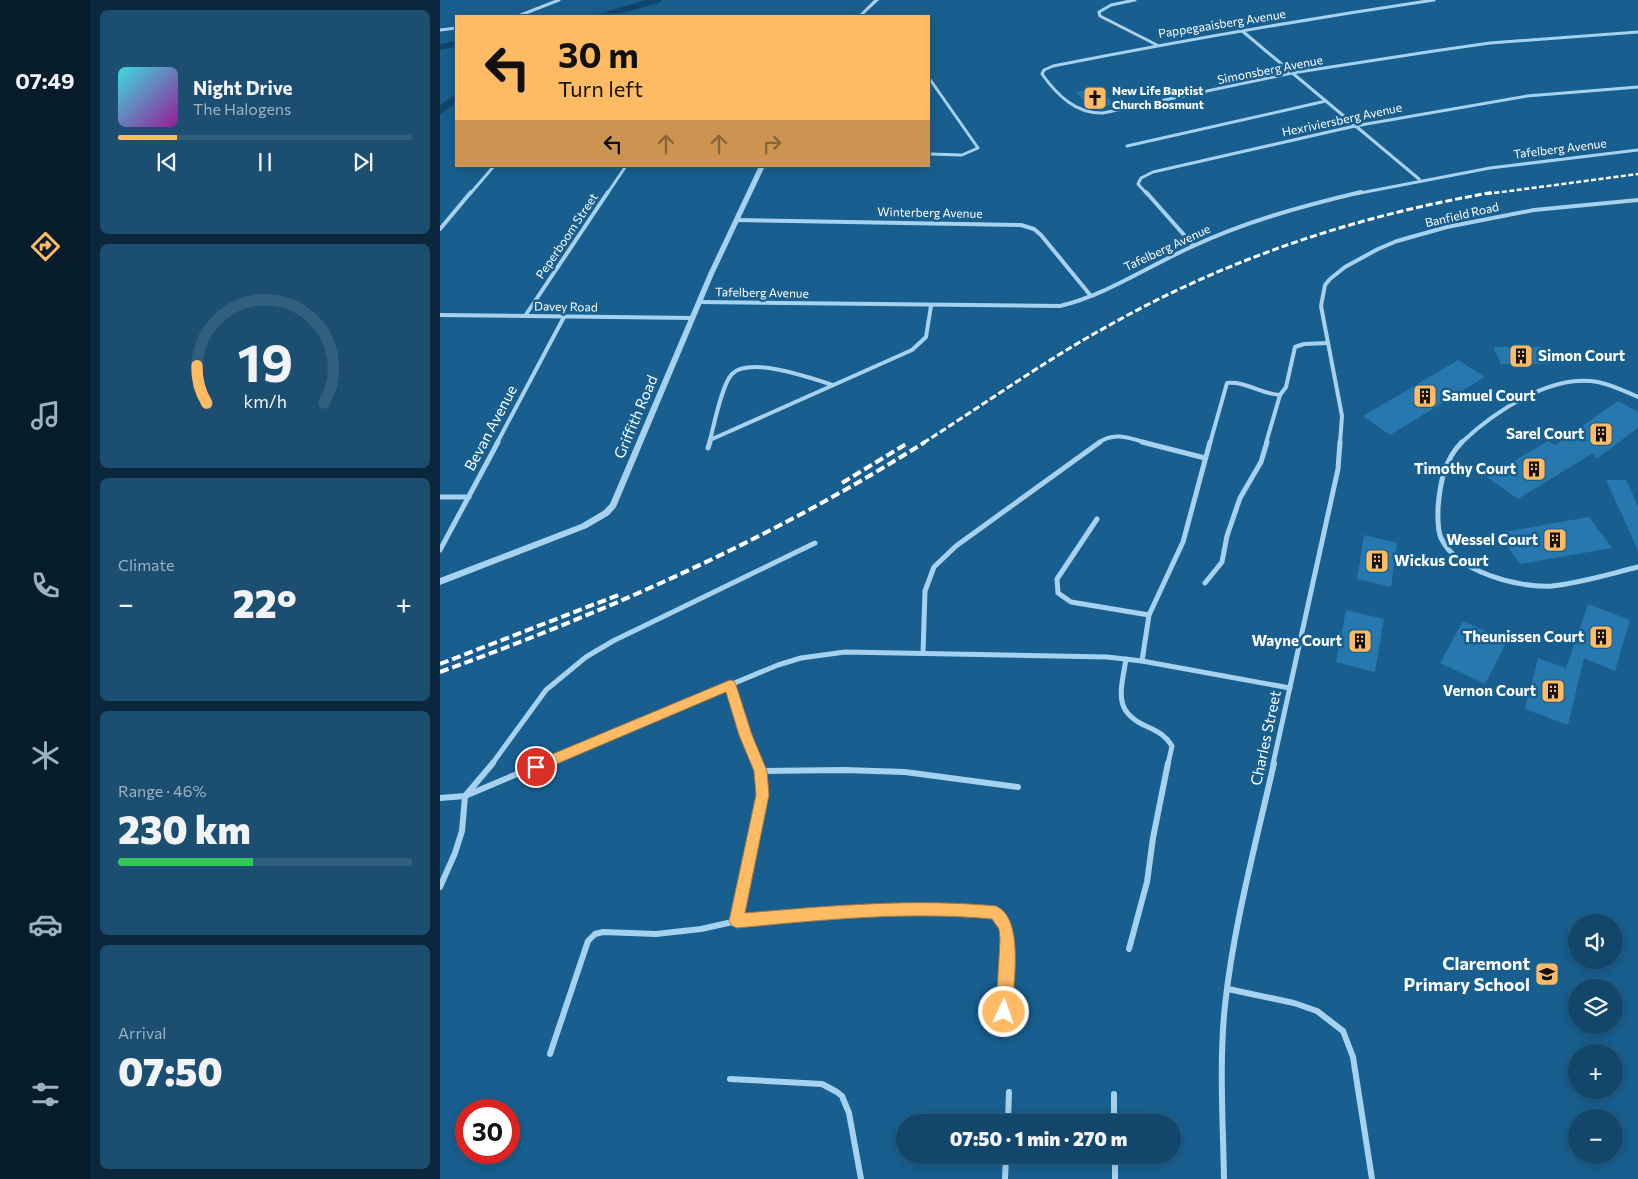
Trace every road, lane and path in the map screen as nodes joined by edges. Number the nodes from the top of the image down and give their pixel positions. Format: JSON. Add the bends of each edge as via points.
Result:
{"nodes":[{"id":1,"x":560,"y":0,"type":"edge"},
{"id":2,"x":878,"y":0,"type":"edge"},
{"id":3,"x":1135,"y":0,"type":"edge"},
{"id":4,"x":1434,"y":0,"type":"edge"},
{"id":5,"x":1114,"y":2,"type":"edge"},
{"id":6,"x":521,"y":15,"type":"edge"},
{"id":7,"x":861,"y":15,"type":"edge"},
{"id":8,"x":440,"y":25,"type":"edge"},
{"id":9,"x":455,"y":28,"type":"edge"},
{"id":10,"x":447,"y":29,"type":"junction"},
{"id":11,"x":440,"y":30,"type":"edge"},
{"id":12,"x":1241,"y":30,"type":"junction"},
{"id":13,"x":1638,"y":32,"type":"edge"},
{"id":14,"x":1157,"y":45,"type":"junction"},
{"id":15,"x":1292,"y":73,"type":"junction"},
{"id":16,"x":930,"y":79,"type":"edge"},
{"id":17,"x":1638,"y":87,"type":"edge"},
{"id":18,"x":1326,"y":101,"type":"junction"},
{"id":19,"x":1355,"y":126,"type":"junction"},
{"id":20,"x":1127,"y":146,"type":"dead end"},
{"id":21,"x":1638,"y":150,"type":"edge"},
{"id":22,"x":930,"y":154,"type":"edge"},
{"id":23,"x":493,"y":167,"type":"edge"},
{"id":24,"x":625,"y":167,"type":"edge"},
{"id":25,"x":762,"y":167,"type":"edge"},
{"id":26,"x":1419,"y":179,"type":"junction"},
{"id":27,"x":1638,"y":200,"type":"edge"},
{"id":28,"x":736,"y":220,"type":"junction"},
{"id":29,"x":440,"y":229,"type":"edge"},
{"id":30,"x":1193,"y":245,"type":"junction"},
{"id":31,"x":1091,"y":296,"type":"junction"},
{"id":32,"x":700,"y":302,"type":"junction"},
{"id":33,"x":931,"y":306,"type":"junction"},
{"id":34,"x":1321,"y":306,"type":"joint"},
{"id":35,"x":440,"y":315,"type":"edge"},
{"id":36,"x":525,"y":316,"type":"junction"},
{"id":37,"x":564,"y":317,"type":"junction"},
{"id":38,"x":693,"y":318,"type":"junction"},
{"id":39,"x":1328,"y":343,"type":"junction"},
{"id":40,"x":834,"y":385,"type":"junction"},
{"id":41,"x":1280,"y":395,"type":"junction"},
{"id":42,"x":1638,"y":397,"type":"edge"},
{"id":43,"x":710,"y":440,"type":"junction"},
{"id":44,"x":708,"y":448,"type":"dead end"},
{"id":45,"x":1205,"y":458,"type":"junction"},
{"id":46,"x":440,"y":497,"type":"edge"},
{"id":47,"x":469,"y":498,"type":"junction"},
{"id":48,"x":1097,"y":519,"type":"dead end"},
{"id":49,"x":815,"y":543,"type":"dead end"},
{"id":50,"x":440,"y":550,"type":"edge"},
{"id":51,"x":1638,"y":567,"type":"edge"},
{"id":52,"x":440,"y":582,"type":"edge"},
{"id":53,"x":1205,"y":583,"type":"dead end"},
{"id":54,"x":1149,"y":614,"type":"junction"},
{"id":55,"x":923,"y":653,"type":"junction"},
{"id":56,"x":1126,"y":659,"type":"junction"},
{"id":57,"x":1142,"y":661,"type":"junction"},
{"id":58,"x":730,"y":685,"type":"junction"},
{"id":59,"x":1290,"y":688,"type":"junction"},
{"id":60,"x":761,"y":771,"type":"junction"},
{"id":61,"x":1018,"y":787,"type":"dead end"},
{"id":62,"x":465,"y":796,"type":"junction"},
{"id":63,"x":440,"y":798,"type":"edge"},
{"id":64,"x":440,"y":887,"type":"edge"},
{"id":65,"x":737,"y":921,"type":"junction"},
{"id":66,"x":1129,"y":949,"type":"dead end"},
{"id":67,"x":1228,"y":989,"type":"junction"},
{"id":68,"x":1004,"y":1029,"type":"dead end"},
{"id":69,"x":550,"y":1054,"type":"dead end"},
{"id":70,"x":730,"y":1078,"type":"dead end"},
{"id":71,"x":1009,"y":1092,"type":"dead end"},
{"id":72,"x":1114,"y":1094,"type":"dead end"},
{"id":73,"x":1008,"y":1114,"type":"edge"},
{"id":74,"x":1114,"y":1114,"type":"edge"},
{"id":75,"x":1006,"y":1164,"type":"edge"},
{"id":76,"x":1115,"y":1164,"type":"edge"},
{"id":77,"x":861,"y":1179,"type":"edge"},
{"id":78,"x":1005,"y":1179,"type":"edge"},
{"id":79,"x":1115,"y":1179,"type":"edge"},
{"id":80,"x":1224,"y":1179,"type":"edge"},
{"id":81,"x":1372,"y":1179,"type":"edge"}],
"edges":[{"from":1,"to":6,"type":"street"},
{"from":2,"to":7,"type":"street"},
{"from":3,"to":5,"type":"street","name":"Pappegaaisberg Avenue"},
{"from":4,"to":12,"type":"street","name":"Pappegaaisberg Avenue"},
{"from":5,"to":14,"type":"street","name":"Pappegaaisberg Avenue","via":[[1099,12],[1102,18]]},
{"from":8,"to":10,"type":"street"},
{"from":9,"to":10,"type":"street"},
{"from":10,"to":11,"type":"street"},
{"from":12,"to":14,"type":"street","name":"Pappegaaisberg Avenue"},
{"from":12,"to":15,"type":"street"},
{"from":13,"to":15,"type":"street","name":"Simonsberg Avenue","via":[[1478,44]]},
{"from":14,"to":15,"type":"street","name":"Simonsberg Avenue","via":[[1053,66],[1042,74],[1072,105],[1096,113]]},
{"from":15,"to":18,"type":"street"},
{"from":16,"to":22,"type":"street","via":[[978,148],[965,154]]},
{"from":17,"to":19,"type":"street","name":"Hexriviersberg Avenue","via":[[1527,96]]},
{"from":18,"to":19,"type":"street"},
{"from":18,"to":20,"type":"street"},
{"from":19,"to":26,"type":"street"},
{"from":19,"to":30,"type":"street","name":"Hexriviersberg Avenue","via":[[1144,175],[1138,181],[1142,189]]},
{"from":21,"to":26,"type":"street","name":"Tafelberg Avenue"},
{"from":23,"to":29,"type":"street"},
{"from":24,"to":36,"type":"street","name":"Peperboom Street"},
{"from":25,"to":28,"type":"street","name":"Griffith Road"},
{"from":26,"to":30,"type":"street","name":"Tafelberg Avenue","via":[[1274,216]]},
{"from":27,"to":34,"type":"street","name":"Banfield Road","via":[[1534,210],[1397,241],[1359,258],[1330,279],[1322,294]]},
{"from":28,"to":31,"type":"street","name":"Winterberg Avenue","via":[[1021,225],[1041,235]]},
{"from":28,"to":32,"type":"street","name":"Griffith Road"},
{"from":30,"to":31,"type":"street","name":"Tafelberg Avenue"},
{"from":31,"to":33,"type":"street","name":"Tafelberg Avenue","via":[[1071,304],[1047,307]]},
{"from":32,"to":33,"type":"street","name":"Tafelberg Avenue"},
{"from":32,"to":38,"type":"street","name":"Griffith Road"},
{"from":33,"to":40,"type":"street","via":[[928,332],[920,344],[905,354]]},
{"from":34,"to":39,"type":"street","name":"Charles Street"},
{"from":35,"to":36,"type":"street","name":"Davey Road"},
{"from":36,"to":37,"type":"street","name":"Davey Road"},
{"from":37,"to":38,"type":"street","name":"Davey Road"},
{"from":37,"to":47,"type":"street","name":"Bevan Avenue"},
{"from":38,"to":52,"type":"street","name":"Griffith Road","via":[[613,505],[606,513],[584,526]]},
{"from":39,"to":41,"type":"street","via":[[1295,347],[1286,387]]},
{"from":39,"to":59,"type":"street","name":"Charles Street","via":[[1342,416],[1338,469]]},
{"from":40,"to":43,"type":"street"},
{"from":40,"to":43,"type":"street","via":[[785,372],[752,367],[739,369],[728,381]]},
{"from":41,"to":45,"type":"street","via":[[1234,382],[1227,383]]},
{"from":41,"to":53,"type":"street","via":[[1261,462],[1240,498],[1222,562]]},
{"from":42,"to":51,"type":"street","via":[[1603,382],[1583,380],[1562,381],[1522,399],[1470,434],[1446,463],[1438,522],[1441,539],[1460,559],[1489,576],[1514,582],[1538,586],[1566,584]]},
{"from":43,"to":44,"type":"street"},
{"from":45,"to":54,"type":"street","via":[[1183,542]]},
{"from":45,"to":55,"type":"street","via":[[1120,436],[1102,440],[956,546],[934,567],[925,591]]},
{"from":46,"to":47,"type":"street"},
{"from":47,"to":50,"type":"street","name":"Bevan Avenue"},
{"from":48,"to":54,"type":"street","via":[[1058,579],[1058,593],[1071,602]]},
{"from":49,"to":62,"type":"street","via":[[586,657],[546,690],[502,753]]},
{"from":54,"to":57,"type":"street"},
{"from":55,"to":56,"type":"street"},
{"from":55,"to":58,"type":"street","via":[[820,654],[778,665]]},
{"from":56,"to":57,"type":"street"},
{"from":56,"to":66,"type":"street","via":[[1122,706],[1130,718],[1163,733],[1172,746],[1147,882]]},
{"from":57,"to":59,"type":"street"},
{"from":58,"to":60,"type":"street","via":[[745,735]]},
{"from":58,"to":62,"type":"street"},
{"from":59,"to":67,"type":"street","name":"Charles Street","via":[[1234,945]]},
{"from":60,"to":61,"type":"street","via":[[888,771]]},
{"from":60,"to":65,"type":"street","via":[[763,795]]},
{"from":62,"to":63,"type":"street"},
{"from":62,"to":64,"type":"street","via":[[462,831]]},
{"from":65,"to":68,"type":"street","via":[[901,910],[961,909],[996,913],[1006,927],[1008,940]]},
{"from":65,"to":69,"type":"street","via":[[672,933],[595,934],[588,941]]},
{"from":67,"to":80,"type":"street","name":"Charles Street","via":[[1222,1081]]},
{"from":67,"to":81,"type":"street","via":[[1309,1008],[1343,1031],[1353,1057]]},
{"from":70,"to":77,"type":"street","via":[[822,1084],[834,1089],[847,1108]]},
{"from":71,"to":73,"type":"street"},
{"from":72,"to":74,"type":"street"},
{"from":75,"to":78,"type":"street"},
{"from":76,"to":79,"type":"street"}]}
